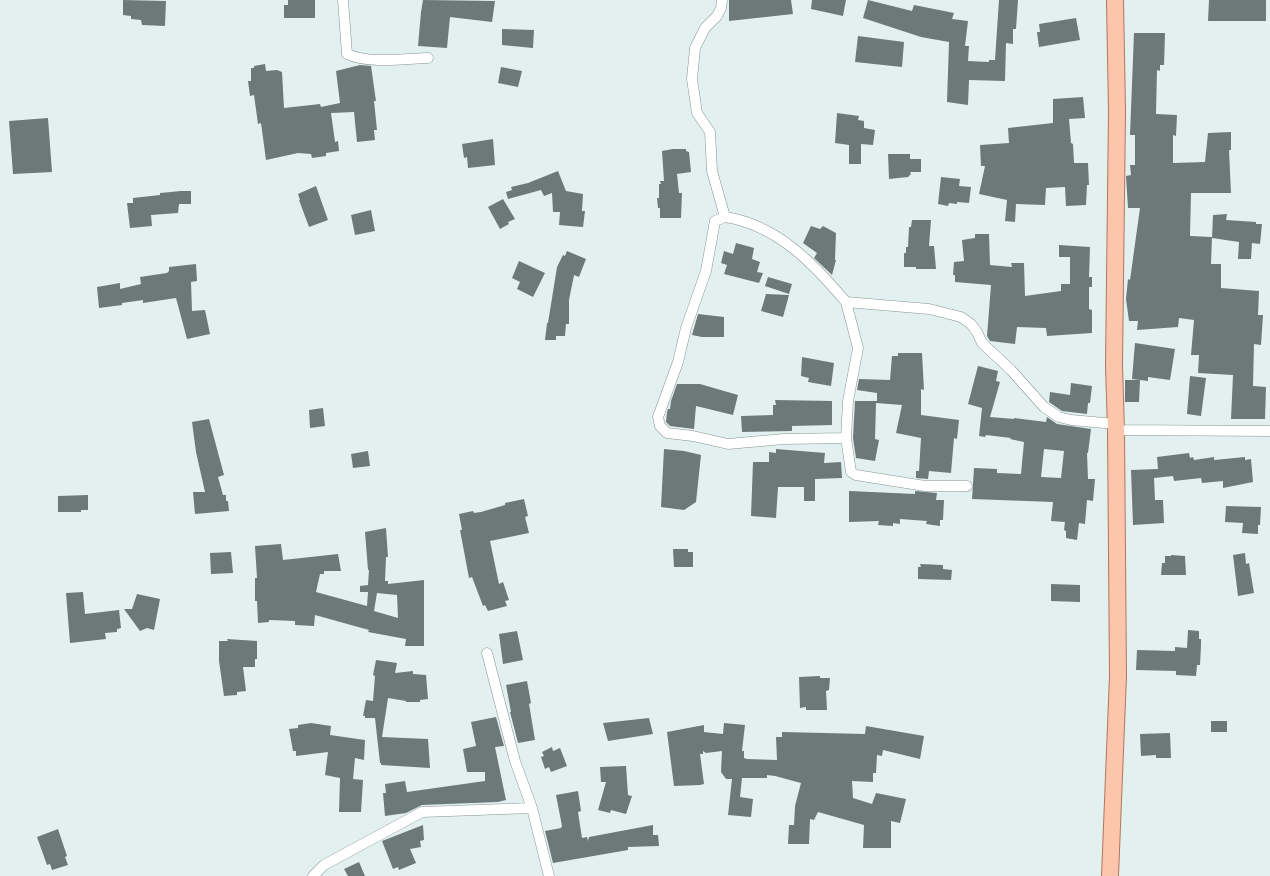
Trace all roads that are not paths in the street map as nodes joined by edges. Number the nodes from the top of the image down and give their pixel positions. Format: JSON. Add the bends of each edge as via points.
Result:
{"nodes":[{"id":1,"x":343,"y":0,"type":"edge"},
{"id":2,"x":722,"y":0,"type":"edge"},
{"id":3,"x":1115,"y":0,"type":"edge"},
{"id":4,"x":428,"y":58,"type":"dead end"},
{"id":5,"x":725,"y":218,"type":"junction"},
{"id":6,"x":846,"y":302,"type":"junction"},
{"id":7,"x":1116,"y":427,"type":"junction"},
{"id":8,"x":1270,"y":431,"type":"edge"},
{"id":9,"x":846,"y":438,"type":"junction"},
{"id":10,"x":967,"y":486,"type":"dead end"},
{"id":11,"x":487,"y":653,"type":"dead end"},
{"id":12,"x":532,"y":808,"type":"junction"},
{"id":13,"x":313,"y":876,"type":"edge"},
{"id":14,"x":548,"y":876,"type":"edge"},
{"id":15,"x":1110,"y":876,"type":"edge"}],
"edges":[{"from":1,"to":4,"type":"street","via":[[347,54],[356,58]]},
{"from":2,"to":5,"type":"street","via":[[717,16],[705,28],[695,48],[692,79],[696,113],[710,132],[712,171]]},
{"from":3,"to":7,"type":"main road"},
{"from":5,"to":6,"type":"street","via":[[739,220],[773,234],[799,252]]},
{"from":5,"to":9,"type":"street","via":[[715,221],[706,271],[658,418],[660,426],[667,433],[728,444]]},
{"from":6,"to":7,"type":"street","via":[[929,309],[960,317],[971,324],[982,344],[1011,370],[1044,408],[1059,417]]},
{"from":6,"to":9,"type":"street","via":[[858,348],[848,401]]},
{"from":7,"to":8,"type":"street"},
{"from":7,"to":15,"type":"main road","via":[[1118,676]]},
{"from":9,"to":10,"type":"street","via":[[849,465],[856,475],[925,486]]},
{"from":11,"to":12,"type":"street","via":[[515,760]]},
{"from":12,"to":13,"type":"street","via":[[422,812],[324,865]]},
{"from":12,"to":14,"type":"street"}]}
